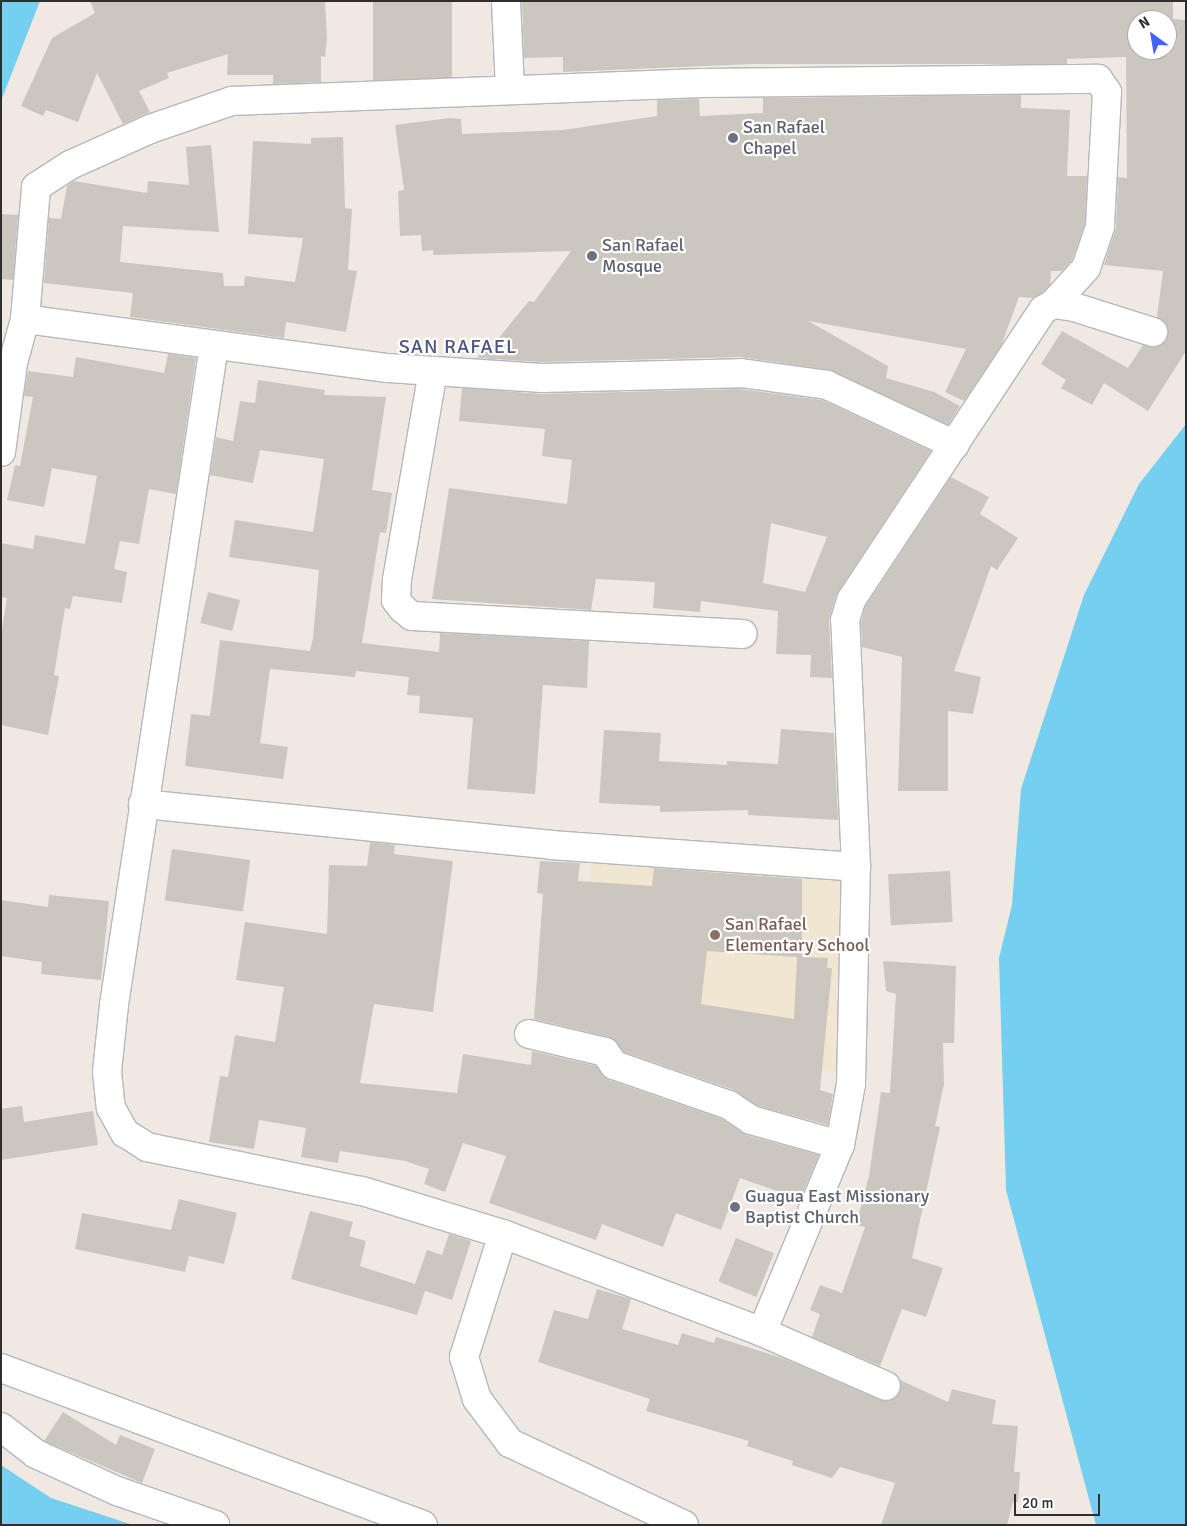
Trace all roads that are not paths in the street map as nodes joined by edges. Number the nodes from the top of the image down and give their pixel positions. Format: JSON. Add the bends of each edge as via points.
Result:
{"nodes":[{"id":1,"x":506,"y":1,"type":"edge"},
{"id":2,"x":510,"y":88,"type":"junction"},
{"id":3,"x":1053,"y":304,"type":"junction"},
{"id":4,"x":24,"y":319,"type":"junction"},
{"id":5,"x":1153,"y":332,"type":"dead end"},
{"id":6,"x":214,"y":346,"type":"junction"},
{"id":7,"x":433,"y":371,"type":"junction"},
{"id":8,"x":5,"y":399,"type":"edge"},
{"id":9,"x":955,"y":445,"type":"junction"},
{"id":10,"x":1,"y":452,"type":"edge"},
{"id":11,"x":743,"y":634,"type":"dead end"},
{"id":12,"x":144,"y":804,"type":"junction"},
{"id":13,"x":856,"y":867,"type":"junction"},
{"id":14,"x":529,"y":1034,"type":"dead end"},
{"id":15,"x":840,"y":1145,"type":"junction"},
{"id":16,"x":503,"y":1234,"type":"junction"},
{"id":17,"x":762,"y":1332,"type":"junction"},
{"id":18,"x":1,"y":1368,"type":"edge"},
{"id":19,"x":886,"y":1386,"type":"dead end"},
{"id":20,"x":1,"y":1427,"type":"edge"},
{"id":21,"x":214,"y":1525,"type":"edge"},
{"id":22,"x":423,"y":1525,"type":"edge"},
{"id":23,"x":684,"y":1525,"type":"edge"}],
"edges":[{"from":1,"to":2,"type":"street"},
{"from":2,"to":3,"type":"street","via":[[1098,79],[1107,92],[1100,227],[1086,268]]},
{"from":2,"to":4,"type":"street","via":[[232,101],[150,129],[70,165],[36,188]]},
{"from":3,"to":5,"type":"street"},
{"from":3,"to":9,"type":"street","via":[[1032,325]]},
{"from":4,"to":6,"type":"street"},
{"from":4,"to":8,"type":"street"},
{"from":6,"to":7,"type":"street"},
{"from":6,"to":12,"type":"street"},
{"from":7,"to":9,"type":"street","via":[[542,378],[742,373],[828,384]]},
{"from":7,"to":11,"type":"street","via":[[397,580],[396,600],[403,609],[412,616]]},
{"from":8,"to":10,"type":"street"},
{"from":9,"to":13,"type":"street","via":[[851,600],[845,620]]},
{"from":12,"to":13,"type":"street","via":[[559,845]]},
{"from":12,"to":16,"type":"street","via":[[107,1072],[110,1108],[124,1133],[147,1147],[362,1191]]},
{"from":13,"to":15,"type":"street","via":[[851,1075]]},
{"from":14,"to":15,"type":"street","via":[[605,1052],[614,1065],[729,1105],[751,1120]]},
{"from":15,"to":17,"type":"street"},
{"from":16,"to":17,"type":"street"},
{"from":16,"to":23,"type":"street","via":[[464,1357],[477,1399],[510,1443]]},
{"from":17,"to":19,"type":"street"},
{"from":18,"to":22,"type":"street"},
{"from":20,"to":21,"type":"street","via":[[14,1440],[117,1491]]}]}
